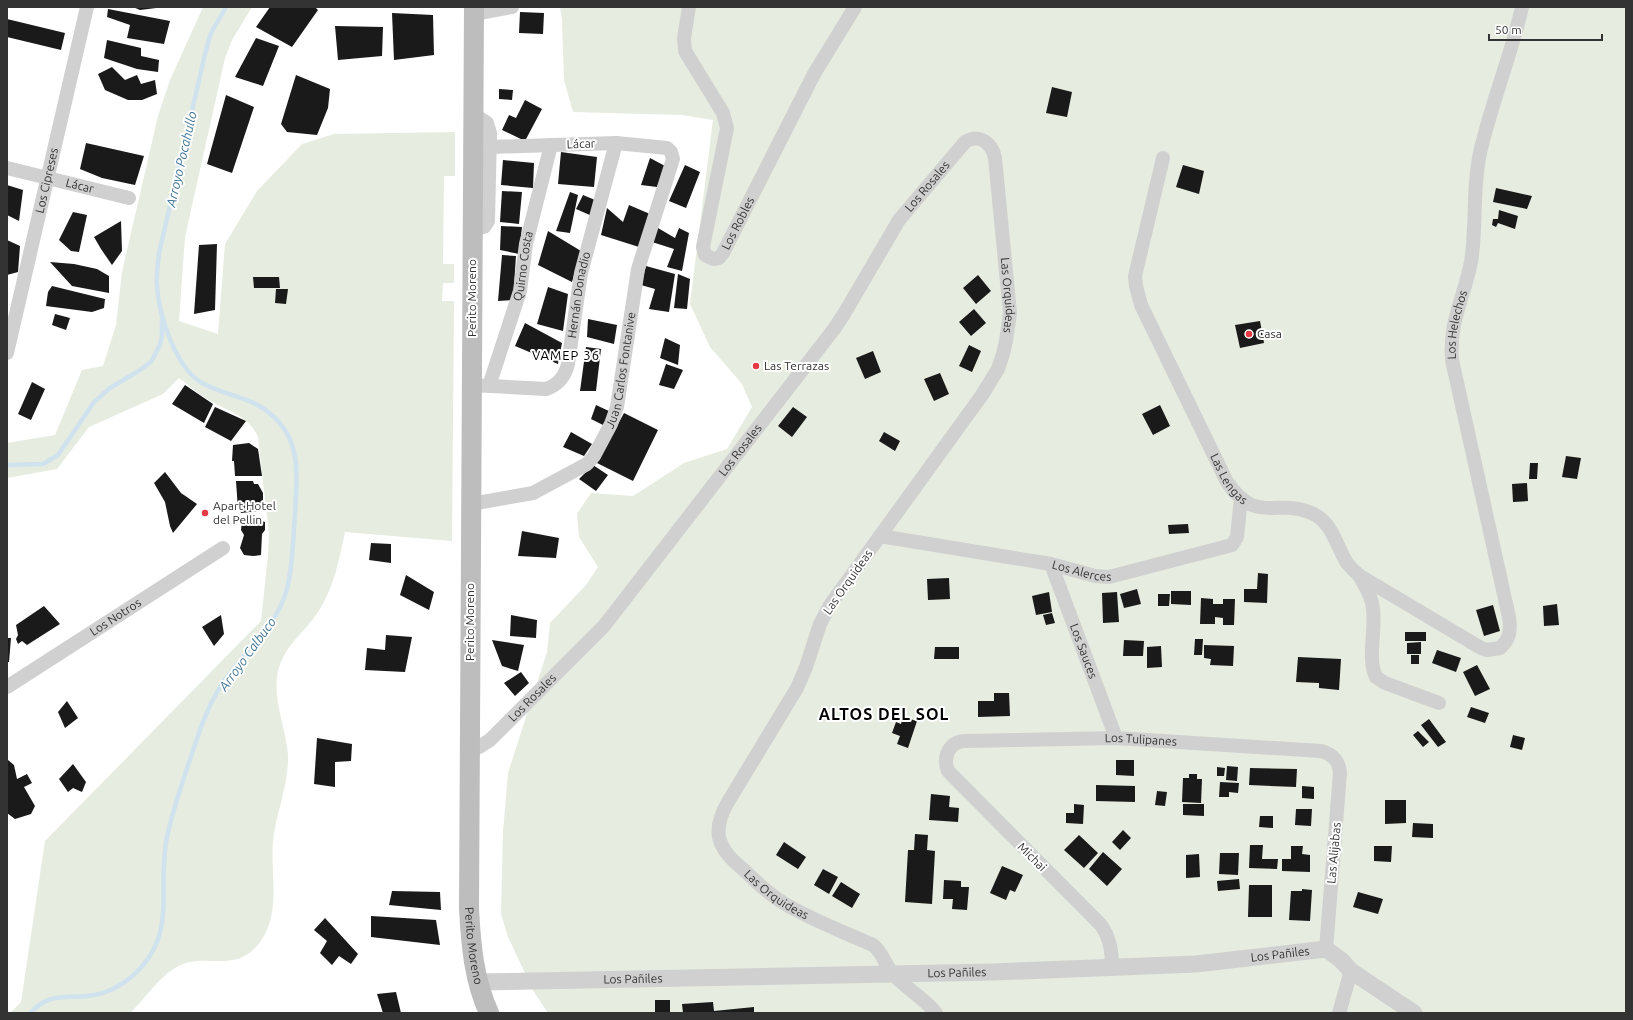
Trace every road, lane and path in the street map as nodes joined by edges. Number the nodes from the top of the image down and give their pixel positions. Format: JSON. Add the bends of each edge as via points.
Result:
{"nodes":[{"id":1,"x":87,"y":7,"type":"edge"},
{"id":2,"x":512,"y":7,"type":"edge"},
{"id":3,"x":689,"y":7,"type":"edge"},
{"id":4,"x":855,"y":7,"type":"edge"},
{"id":5,"x":1522,"y":7,"type":"edge"},
{"id":6,"x":474,"y":10,"type":"edge"},
{"id":7,"x":473,"y":114,"type":"junction"},
{"id":8,"x":987,"y":142,"type":"joint"},
{"id":9,"x":616,"y":143,"type":"junction"},
{"id":10,"x":551,"y":145,"type":"junction"},
{"id":11,"x":490,"y":147,"type":"junction"},
{"id":12,"x":671,"y":152,"type":"joint"},
{"id":13,"x":1163,"y":158,"type":"dead end"},
{"id":14,"x":7,"y":168,"type":"edge"},
{"id":15,"x":47,"y":178,"type":"junction"},
{"id":16,"x":129,"y":198,"type":"dead end"},
{"id":17,"x":473,"y":228,"type":"junction"},
{"id":18,"x":7,"y":353,"type":"edge"},
{"id":19,"x":480,"y":385,"type":"junction"},
{"id":20,"x":1241,"y":498,"type":"junction"},
{"id":21,"x":471,"y":504,"type":"junction"},
{"id":22,"x":880,"y":536,"type":"junction"},
{"id":23,"x":223,"y":548,"type":"dead end"},
{"id":24,"x":1051,"y":564,"type":"junction"},
{"id":25,"x":1360,"y":576,"type":"junction"},
{"id":26,"x":1505,"y":644,"type":"joint"},
{"id":27,"x":7,"y":687,"type":"edge"},
{"id":28,"x":1439,"y":702,"type":"dead end"},
{"id":29,"x":1116,"y":738,"type":"junction"},
{"id":30,"x":470,"y":749,"type":"junction"},
{"id":31,"x":948,"y":751,"type":"joint"},
{"id":32,"x":1335,"y":758,"type":"joint"},
{"id":33,"x":1326,"y":949,"type":"junction"},
{"id":34,"x":1112,"y":967,"type":"junction"},
{"id":35,"x":1351,"y":971,"type":"junction"},
{"id":36,"x":892,"y":973,"type":"junction"},
{"id":37,"x":478,"y":982,"type":"junction"},
{"id":38,"x":489,"y":1013,"type":"edge"},
{"id":39,"x":936,"y":1013,"type":"edge"},
{"id":40,"x":1339,"y":1013,"type":"edge"},
{"id":41,"x":1414,"y":1013,"type":"edge"}],
"edges":[{"from":1,"to":15,"type":"street","name":"Los Cipreses"},
{"from":2,"to":6,"type":"street"},
{"from":3,"to":4,"type":"street","name":"Los Robles","via":[[684,38],[685,51],[723,113],[727,128],[703,247],[705,255],[713,259],[719,258],[723,253],[819,65]]},
{"from":5,"to":26,"type":"street","name":"Los Helechos","via":[[1480,154],[1473,249],[1454,320],[1451,346],[1509,617],[1510,631]]},
{"from":6,"to":7,"type":"main road","name":"Perito Moreno"},
{"from":7,"to":11,"type":"street","via":[[489,126]]},
{"from":7,"to":17,"type":"main road","name":"Perito Moreno"},
{"from":8,"to":22,"type":"street","name":"Las Orquideas","via":[[993,149],[995,158],[1010,300],[1009,327],[1003,354],[982,395]]},
{"from":8,"to":30,"type":"street","name":"Los Rosales","via":[[977,138],[965,142],[909,207],[890,234],[839,322],[604,626],[490,740]]},
{"from":9,"to":10,"type":"street","name":"Lácar"},
{"from":9,"to":12,"type":"street","name":"Lácar","via":[[664,148]]},
{"from":9,"to":19,"type":"street","name":"Hernán Donadio","via":[[581,278],[565,374],[555,386],[546,388]]},
{"from":10,"to":11,"type":"street","name":"Lácar"},
{"from":10,"to":19,"type":"street","name":"Quirno Costa","via":[[526,244],[520,291]]},
{"from":11,"to":17,"type":"street","via":[[488,221],[484,227]]},
{"from":12,"to":21,"type":"street","name":"Juan Carlos Fontanive","via":[[673,162],[638,269],[617,407],[594,456],[587,464],[533,493]]},
{"from":13,"to":20,"type":"street","name":"Las Lengas","via":[[1137,265],[1135,276],[1138,295],[1227,482]]},
{"from":14,"to":15,"type":"street","name":"Lácar"},
{"from":15,"to":16,"type":"street","name":"Lácar"},
{"from":15,"to":18,"type":"street","name":"Los Cipreses"},
{"from":17,"to":19,"type":"main road","name":"Perito Moreno"},
{"from":19,"to":21,"type":"main road","name":"Perito Moreno"},
{"from":20,"to":24,"type":"street","name":"Los Alerces","via":[[1237,537],[1232,545],[1226,548],[1109,577],[1095,576]]},
{"from":20,"to":25,"type":"street","name":"Las Lengas","via":[[1260,508],[1299,510],[1319,517],[1332,532],[1348,564]]},
{"from":21,"to":30,"type":"main road","name":"Perito Moreno"},
{"from":22,"to":24,"type":"street","name":"Los Alerces"},
{"from":22,"to":36,"type":"street","name":"Las Orquideas","via":[[825,614],[797,688],[724,809],[719,831],[721,844],[726,852],[769,893],[796,911],[873,945],[884,957]]},
{"from":23,"to":27,"type":"street","name":"Los Notros"},
{"from":24,"to":29,"type":"street","name":"Los Sauces"},
{"from":25,"to":26,"type":"street","name":"Las Lengas","via":[[1481,648],[1493,650]]},
{"from":25,"to":28,"type":"street","via":[[1373,608],[1372,665],[1376,677],[1385,684]]},
{"from":29,"to":31,"type":"street","name":"Los Tulipanes","via":[[961,741],[956,742]]},
{"from":29,"to":32,"type":"street","name":"Los Tulipanes","via":[[1321,751]]},
{"from":30,"to":37,"type":"main road","name":"Perito Moreno","via":[[469,910]]},
{"from":31,"to":34,"type":"street","name":"Michai","via":[[945,764],[951,776],[1101,925],[1109,938]]},
{"from":32,"to":33,"type":"street","name":"Las Alijabas","via":[[1340,773]]},
{"from":33,"to":34,"type":"street","name":"Los Pañiles","via":[[1196,964]]},
{"from":33,"to":35,"type":"street","name":"Los Pañiles"},
{"from":34,"to":36,"type":"street","name":"Los Pañiles"},
{"from":35,"to":40,"type":"street"},
{"from":35,"to":41,"type":"street","name":"Los Pañiles"},
{"from":36,"to":37,"type":"street","name":"Los Pañiles"},
{"from":36,"to":39,"type":"street","name":"Las Orquideas"},
{"from":37,"to":38,"type":"main road","name":"Perito Moreno"}]}
